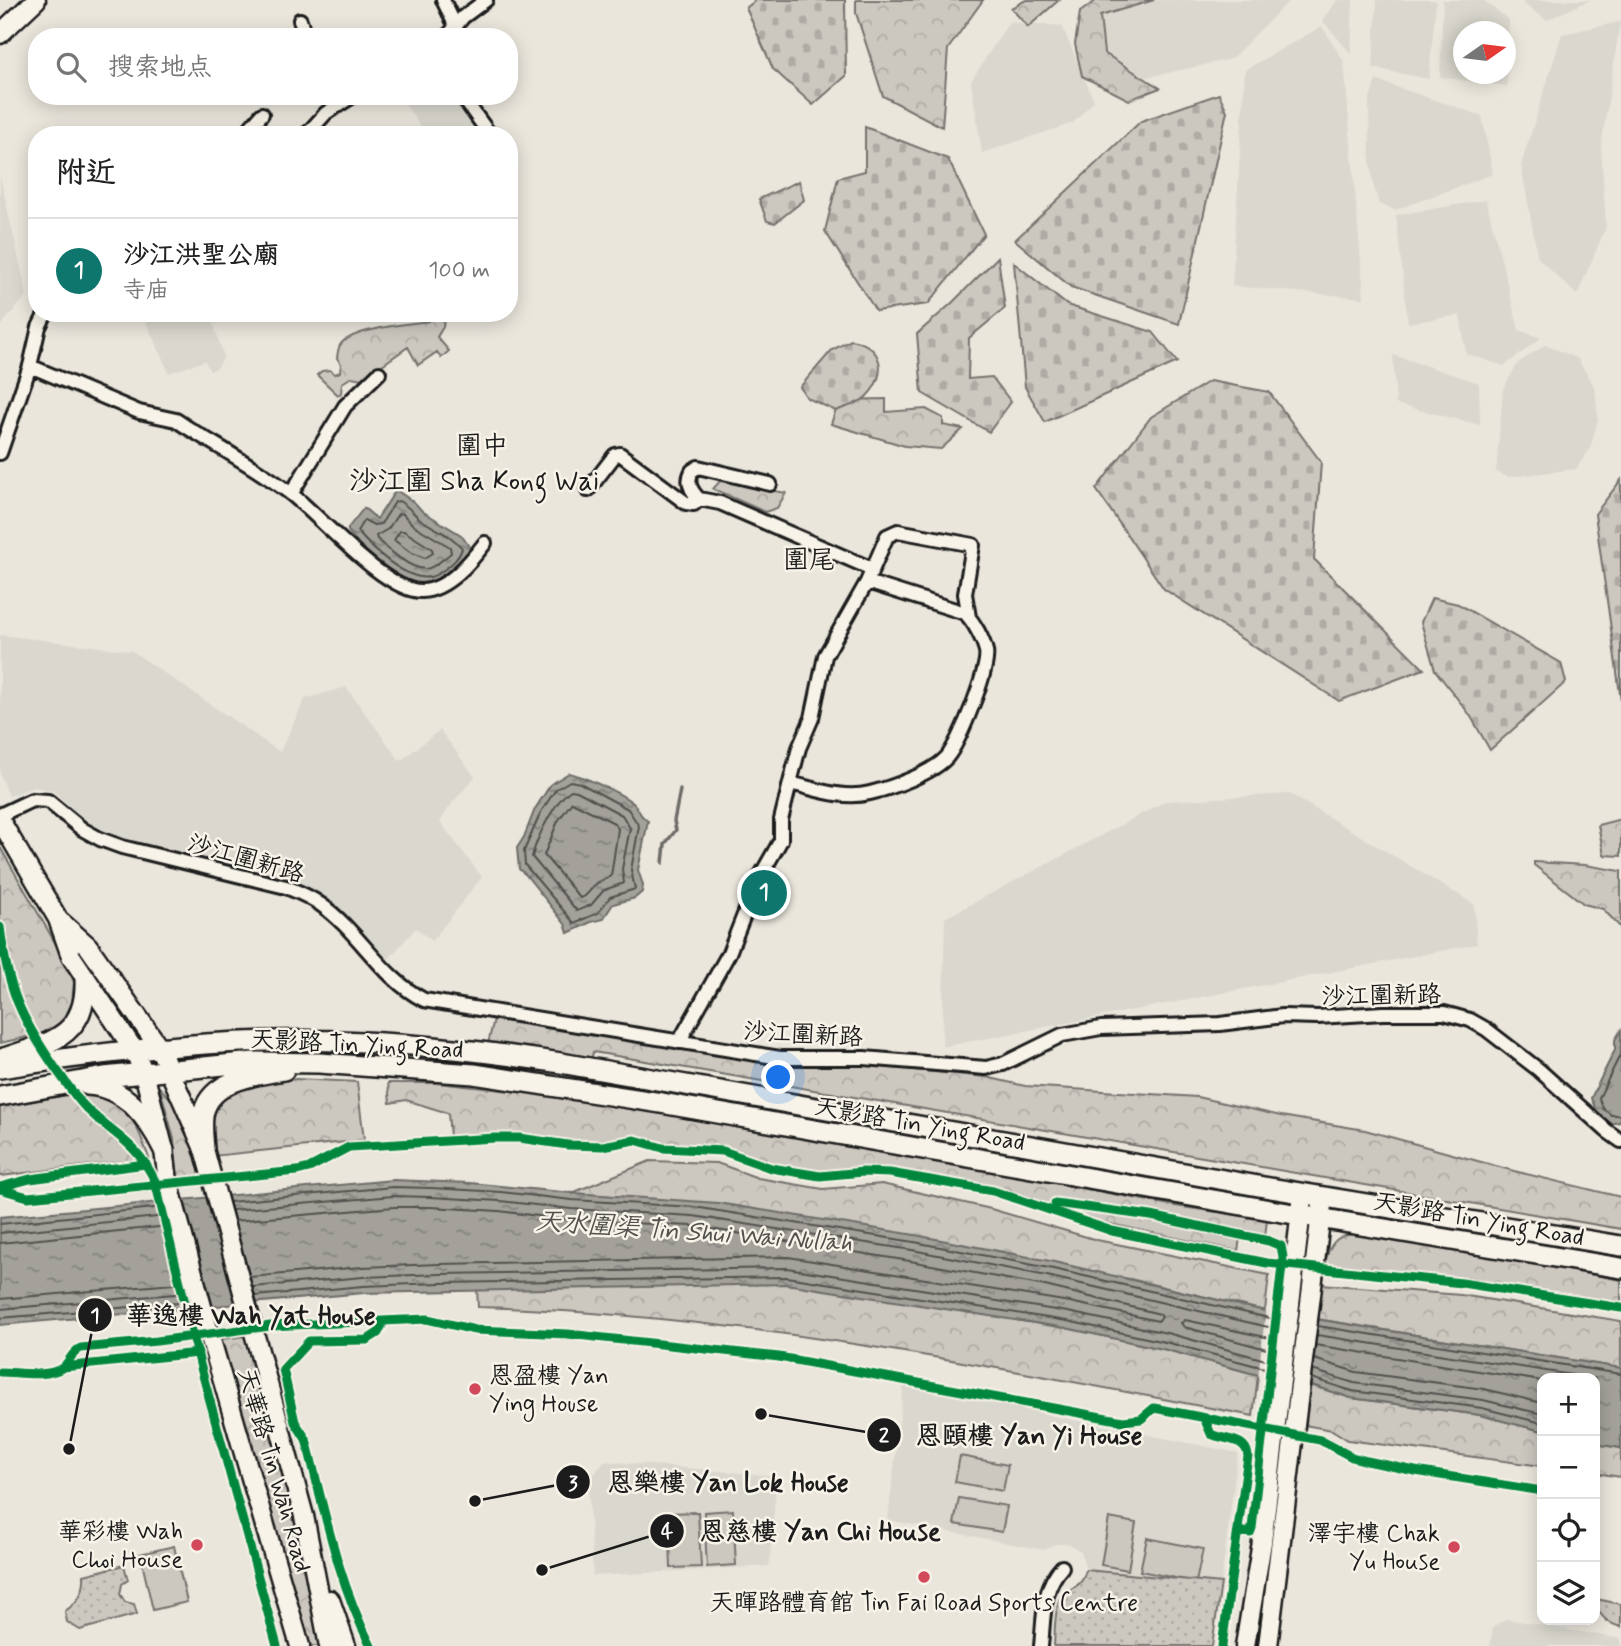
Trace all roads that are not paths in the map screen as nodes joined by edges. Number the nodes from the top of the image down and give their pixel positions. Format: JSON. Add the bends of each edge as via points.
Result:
{"nodes":[{"id":1,"x":36,"y":0,"type":"edge"},
{"id":2,"x":443,"y":0,"type":"edge"},
{"id":3,"x":486,"y":0,"type":"edge"},
{"id":4,"x":300,"y":20,"type":"dead end"},
{"id":5,"x":455,"y":25,"type":"junction"},
{"id":6,"x":302,"y":28,"type":"edge"},
{"id":7,"x":453,"y":28,"type":"edge"},
{"id":8,"x":0,"y":34,"type":"edge"},
{"id":9,"x":329,"y":105,"type":"edge"},
{"id":10,"x":468,"y":105,"type":"edge"},
{"id":11,"x":262,"y":114,"type":"dead end"},
{"id":12,"x":252,"y":126,"type":"edge"},
{"id":13,"x":313,"y":126,"type":"edge"},
{"id":14,"x":483,"y":126,"type":"edge"},
{"id":15,"x":42,"y":322,"type":"edge"},
{"id":16,"x":30,"y":366,"type":"junction"},
{"id":17,"x":379,"y":373,"type":"dead end"},
{"id":18,"x":0,"y":453,"type":"edge"},
{"id":19,"x":770,"y":484,"type":"dead end"},
{"id":20,"x":588,"y":490,"type":"dead end"},
{"id":21,"x":291,"y":494,"type":"junction"},
{"id":22,"x":699,"y":499,"type":"junction"},
{"id":23,"x":485,"y":542,"type":"dead end"},
{"id":24,"x":872,"y":569,"type":"junction"},
{"id":25,"x":867,"y":582,"type":"junction"},
{"id":26,"x":969,"y":617,"type":"junction"},
{"id":27,"x":790,"y":783,"type":"junction"},
{"id":28,"x":0,"y":818,"type":"edge"},
{"id":29,"x":58,"y":919,"type":"junction"},
{"id":30,"x":85,"y":978,"type":"junction"},
{"id":31,"x":679,"y":1042,"type":"junction"},
{"id":32,"x":159,"y":1047,"type":"junction"},
{"id":33,"x":134,"y":1050,"type":"junction"},
{"id":34,"x":0,"y":1059,"type":"edge"},
{"id":35,"x":319,"y":1063,"type":"junction"},
{"id":36,"x":0,"y":1068,"type":"edge"},
{"id":37,"x":171,"y":1070,"type":"junction"},
{"id":38,"x":144,"y":1073,"type":"junction"},
{"id":39,"x":62,"y":1085,"type":"junction"},
{"id":40,"x":0,"y":1096,"type":"edge"},
{"id":41,"x":1621,"y":1141,"type":"edge"},
{"id":42,"x":204,"y":1149,"type":"junction"},
{"id":43,"x":164,"y":1150,"type":"junction"},
{"id":44,"x":1303,"y":1194,"type":"junction"},
{"id":45,"x":1323,"y":1197,"type":"junction"},
{"id":46,"x":1300,"y":1215,"type":"junction"},
{"id":47,"x":1320,"y":1218,"type":"junction"},
{"id":48,"x":1621,"y":1246,"type":"edge"},
{"id":49,"x":1621,"y":1268,"type":"edge"},
{"id":50,"x":311,"y":1548,"type":"junction"},
{"id":51,"x":275,"y":1558,"type":"junction"},
{"id":52,"x":1062,"y":1567,"type":"dead end"},
{"id":53,"x":292,"y":1646,"type":"edge"},
{"id":54,"x":300,"y":1646,"type":"edge"},
{"id":55,"x":329,"y":1646,"type":"edge"},
{"id":56,"x":346,"y":1646,"type":"edge"},
{"id":57,"x":1041,"y":1646,"type":"edge"},
{"id":58,"x":1245,"y":1646,"type":"edge"},
{"id":59,"x":1268,"y":1646,"type":"edge"}],
"edges":[{"from":1,"to":8,"type":"main road"},
{"from":2,"to":5,"type":"street"},
{"from":3,"to":5,"type":"street"},
{"from":4,"to":6,"type":"street"},
{"from":5,"to":7,"type":"street"},
{"from":9,"to":13,"type":"street"},
{"from":10,"to":14,"type":"street"},
{"from":11,"to":12,"type":"street"},
{"from":15,"to":16,"type":"street"},
{"from":16,"to":18,"type":"street"},
{"from":16,"to":21,"type":"street","via":[[139,412],[176,420]]},
{"from":17,"to":21,"type":"street","via":[[345,406]]},
{"from":19,"to":22,"type":"street","via":[[698,467],[689,481]]},
{"from":20,"to":22,"type":"street","via":[[620,454],[686,503]]},
{"from":21,"to":23,"type":"street","via":[[391,580],[415,590],[432,589],[452,578]]},
{"from":22,"to":24,"type":"street","via":[[720,503]]},
{"from":24,"to":25,"type":"street"},
{"from":24,"to":26,"type":"street","via":[[883,542],[898,531],[973,545],[965,594]]},
{"from":25,"to":26,"type":"street"},
{"from":25,"to":27,"type":"street","via":[[825,656],[812,718]]},
{"from":26,"to":27,"type":"street","via":[[986,650],[985,661],[979,688],[946,758],[910,779],[869,794],[844,796]]},
{"from":27,"to":31,"type":"street","via":[[781,841],[757,882],[729,953]]},
{"from":28,"to":29,"type":"main road","name":"天華路 Tin Wah Road"},
{"from":28,"to":31,"type":"street","name":"沙江圍新路","via":[[32,800],[48,801],[100,839],[307,896],[335,916],[400,984],[424,1000]]},
{"from":29,"to":30,"type":"main road","name":"天華路 Tin Wah Road","via":[[71,956]]},
{"from":29,"to":32,"type":"main road","name":"天華路 Tin Wah Road","via":[[88,946]]},
{"from":30,"to":33,"type":"main road","name":"天華路 Tin Wah Road"},
{"from":30,"to":34,"type":"main road","via":[[83,1006],[68,1032]]},
{"from":31,"to":41,"type":"street","name":"沙江圍新路","via":[[779,1058],[864,1058],[986,1068],[1062,1035],[1101,1028],[1220,1024],[1283,1016],[1444,1013],[1486,1030]]},
{"from":32,"to":33,"type":"main road","name":"天影路 Tin Ying Road"},
{"from":32,"to":37,"type":"main road","name":"天華路 Tin Wah Road"},
{"from":32,"to":44,"type":"main road","name":"天影路 Tin Ying Road","via":[[305,1041],[476,1051]]},
{"from":33,"to":36,"type":"main road","name":"天影路 Tin Ying Road"},
{"from":33,"to":38,"type":"main road","name":"天華路 Tin Wah Road"},
{"from":35,"to":37,"type":"main road","name":"天影路 Tin Ying Road","via":[[254,1062]]},
{"from":35,"to":42,"type":"main road","via":[[251,1077],[217,1092],[204,1111]]},
{"from":35,"to":46,"type":"main road","name":"天影路 Tin Ying Road","via":[[474,1074]]},
{"from":37,"to":38,"type":"main road","name":"天影路 Tin Ying Road"},
{"from":37,"to":42,"type":"main road","name":"天華路 Tin Wah Road"},
{"from":38,"to":39,"type":"main road","name":"天影路 Tin Ying Road"},
{"from":38,"to":43,"type":"main road","name":"天華路 Tin Wah Road"},
{"from":39,"to":40,"type":"main road","name":"天影路 Tin Ying Road"},
{"from":39,"to":43,"type":"main road","via":[[96,1086],[123,1097],[142,1114]]},
{"from":42,"to":50,"type":"main road","name":"天華路 Tin Wah Road"},
{"from":43,"to":51,"type":"main road","name":"天華路 Tin Wah Road","via":[[168,1181],[211,1340]]},
{"from":44,"to":45,"type":"main road","name":"天影路 Tin Ying Road"},
{"from":44,"to":46,"type":"main road"},
{"from":45,"to":47,"type":"main road"},
{"from":45,"to":48,"type":"main road","name":"天影路 Tin Ying Road"},
{"from":46,"to":47,"type":"main road","name":"天影路 Tin Ying Road"},
{"from":46,"to":58,"type":"main road","via":[[1262,1542]]},
{"from":47,"to":49,"type":"main road","name":"天影路 Tin Ying Road"},
{"from":47,"to":59,"type":"main road"},
{"from":50,"to":55,"type":"main road","name":"天華路 Tin Wah Road"},
{"from":50,"to":56,"type":"main road"},
{"from":51,"to":53,"type":"main road"},
{"from":51,"to":54,"type":"main road","name":"天華路 Tin Wah Road"},
{"from":52,"to":57,"type":"street","via":[[1047,1593]]}]}
